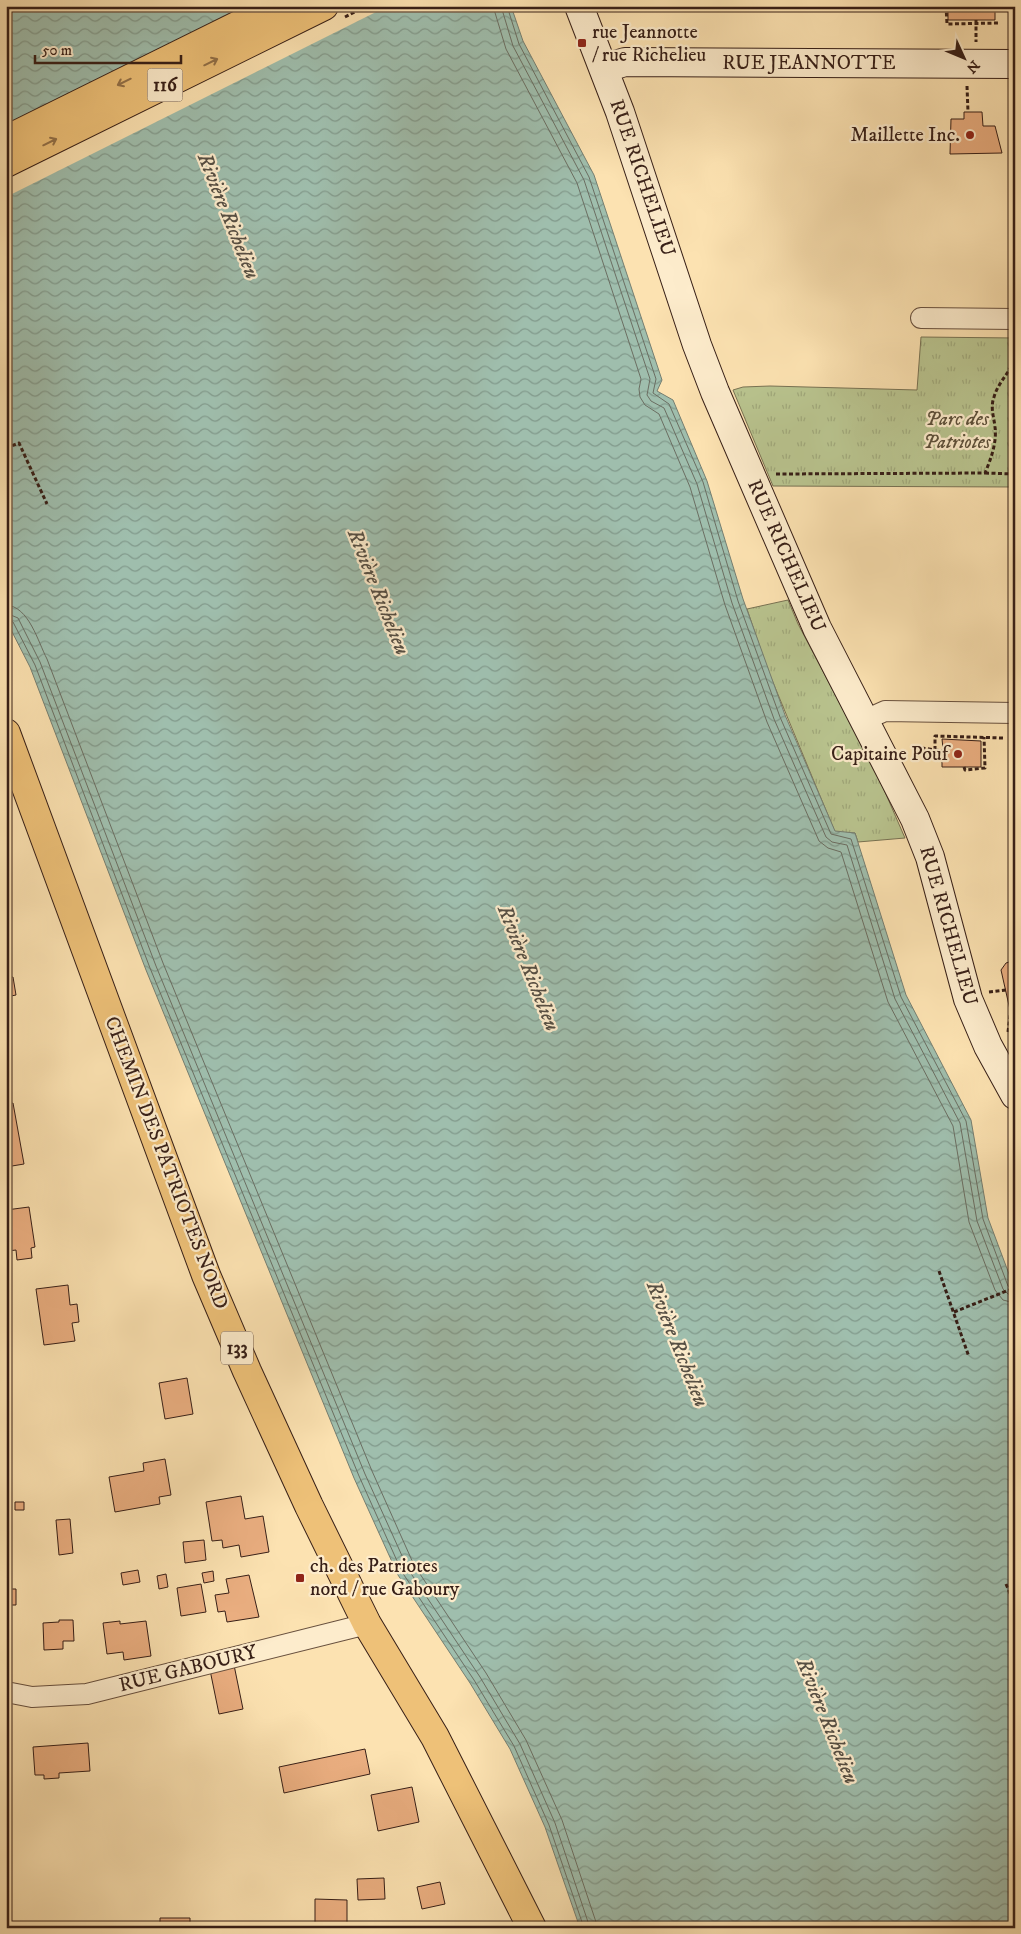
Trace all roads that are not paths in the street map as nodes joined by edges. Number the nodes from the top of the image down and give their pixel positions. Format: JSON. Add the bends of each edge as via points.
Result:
{"nodes":[{"id":1,"x":277,"y":6,"type":"edge"},
{"id":2,"x":324,"y":6,"type":"edge"},
{"id":3,"x":579,"y":6,"type":"edge"},
{"id":4,"x":1015,"y":64,"type":"edge"},
{"id":5,"x":605,"y":68,"type":"junction"},
{"id":6,"x":6,"y":140,"type":"edge"},
{"id":7,"x":6,"y":163,"type":"edge"},
{"id":8,"x":921,"y":318,"type":"dead end"},
{"id":9,"x":1015,"y":319,"type":"edge"},
{"id":10,"x":1015,"y":713,"type":"edge"},
{"id":11,"x":865,"y":720,"type":"junction"},
{"id":12,"x":7,"y":737,"type":"edge"},
{"id":13,"x":1015,"y":1095,"type":"edge"},
{"id":14,"x":367,"y":1624,"type":"junction"},
{"id":15,"x":6,"y":1692,"type":"edge"},
{"id":16,"x":532,"y":1928,"type":"edge"}],
"edges":[{"from":1,"to":6,"type":"main road","number":"116","one_way":true},
{"from":7,"to":2,"type":"main road","number":"116","one_way":true},
{"from":3,"to":5,"type":"main road","name":"RUE RICHELIEU"},
{"from":4,"to":5,"type":"main road","name":"RUE JEANNOTTE","via":[[624,62]]},
{"from":5,"to":11,"type":"main road","name":"RUE RICHELIEU","via":[[697,345],[817,628]]},
{"from":8,"to":9,"type":"street"},
{"from":10,"to":11,"type":"street","via":[[885,711]]},
{"from":11,"to":13,"type":"main road","name":"RUE RICHELIEU","via":[[925,844],[968,998],[988,1046]]},
{"from":12,"to":14,"type":"main road","name":"CHEMIN DES PATRIOTES NORD","number":"133","via":[[206,1275],[309,1506]]},
{"from":14,"to":15,"type":"street","name":"RUE GABOURY","via":[[87,1694],[32,1697]]},
{"from":14,"to":16,"type":"main road","name":"CHEMIN DES PATRIOTES NORD","number":"133","via":[[435,1737]]}]}
